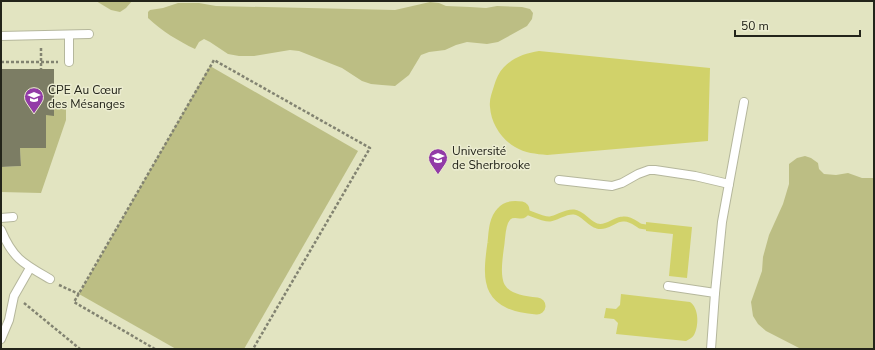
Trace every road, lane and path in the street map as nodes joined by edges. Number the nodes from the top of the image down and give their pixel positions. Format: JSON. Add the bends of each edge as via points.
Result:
{"nodes":[{"id":1,"x":88,"y":34,"type":"dead end"},
{"id":2,"x":69,"y":35,"type":"junction"},
{"id":3,"x":1,"y":36,"type":"edge"},
{"id":4,"x":1,"y":62,"type":"edge"},
{"id":5,"x":41,"y":62,"type":"junction"},
{"id":6,"x":60,"y":62,"type":"dead end"},
{"id":7,"x":69,"y":62,"type":"dead end"},
{"id":8,"x":41,"y":69,"type":"dead end"},
{"id":9,"x":744,"y":102,"type":"dead end"},
{"id":10,"x":560,"y":180,"type":"dead end"},
{"id":11,"x":729,"y":184,"type":"junction"},
{"id":12,"x":13,"y":217,"type":"dead end"},
{"id":13,"x":1,"y":218,"type":"edge"},
{"id":14,"x":1,"y":230,"type":"edge"},
{"id":15,"x":30,"y":268,"type":"junction"},
{"id":16,"x":50,"y":279,"type":"joint"},
{"id":17,"x":668,"y":286,"type":"dead end"},
{"id":18,"x":715,"y":293,"type":"junction"},
{"id":19,"x":79,"y":294,"type":"junction"},
{"id":20,"x":21,"y":301,"type":"dead end"},
{"id":21,"x":1,"y":339,"type":"edge"},
{"id":22,"x":80,"y":349,"type":"edge"},
{"id":23,"x":155,"y":349,"type":"edge"},
{"id":24,"x":253,"y":349,"type":"edge"},
{"id":25,"x":711,"y":349,"type":"edge"}],
"edges":[{"from":1,"to":2,"type":"lane"},
{"from":2,"to":3,"type":"lane"},
{"from":2,"to":7,"type":"lane"},
{"from":4,"to":5,"type":"path"},
{"from":5,"to":6,"type":"path"},
{"from":5,"to":8,"type":"path"},
{"from":9,"to":11,"type":"lane"},
{"from":10,"to":11,"type":"lane","via":[[612,186],[632,176],[655,170]]},
{"from":11,"to":18,"type":"lane"},
{"from":12,"to":13,"type":"lane"},
{"from":14,"to":15,"type":"lane","via":[[12,251]]},
{"from":15,"to":16,"type":"lane"},
{"from":15,"to":21,"type":"lane","via":[[14,296],[9,320]]},
{"from":16,"to":19,"type":"path"},
{"from":17,"to":18,"type":"lane"},
{"from":18,"to":25,"type":"lane"},
{"from":19,"to":23,"type":"path","via":[[74,302]]},
{"from":19,"to":24,"type":"path","via":[[214,60],[370,148]]},
{"from":20,"to":22,"type":"path"}]}
